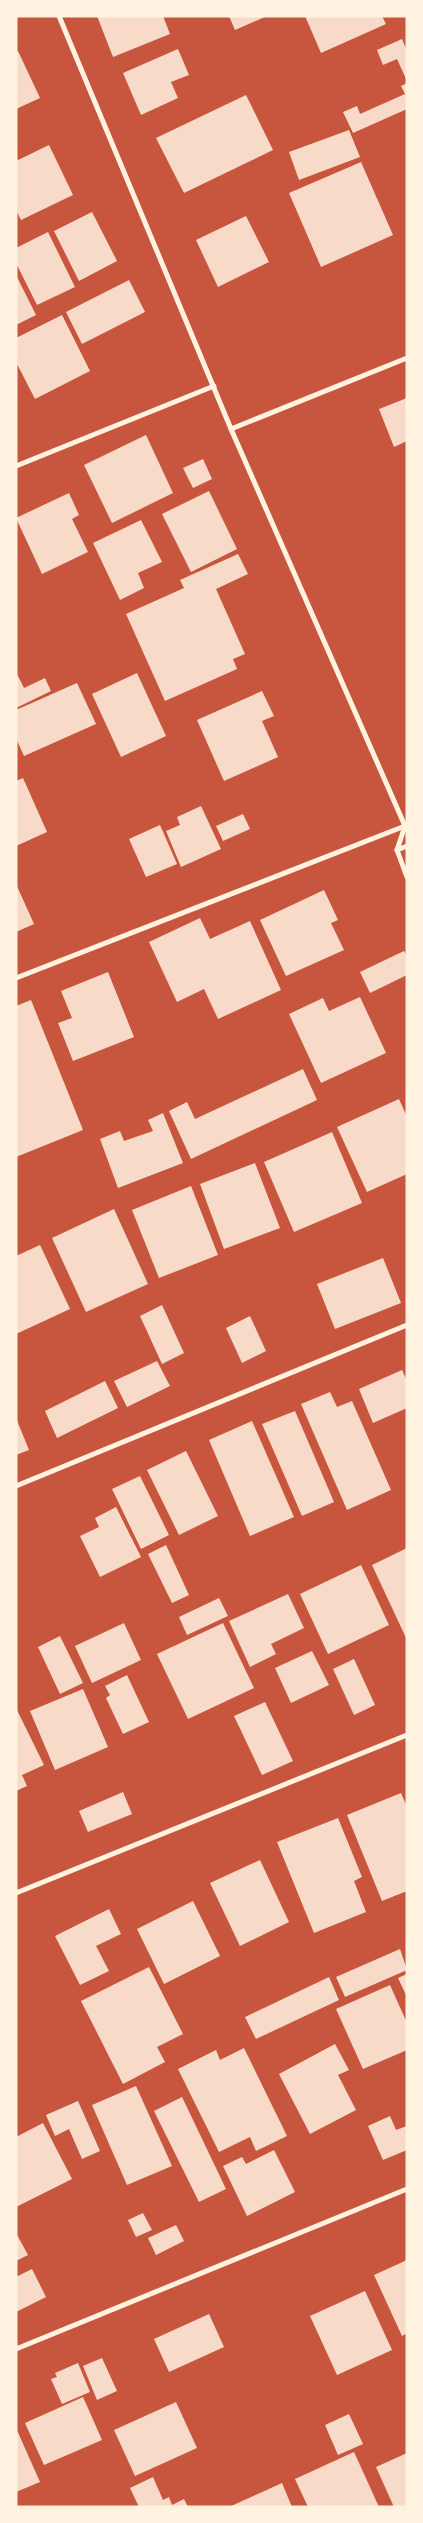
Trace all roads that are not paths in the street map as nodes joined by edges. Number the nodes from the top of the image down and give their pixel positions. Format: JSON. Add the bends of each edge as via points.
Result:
{"nodes":[{"id":1,"x":59,"y":16,"type":"edge"},
{"id":2,"x":407,"y":358,"type":"edge"},
{"id":3,"x":214,"y":386,"type":"junction"},
{"id":4,"x":231,"y":428,"type":"junction"},
{"id":5,"x":16,"y":466,"type":"edge"},
{"id":6,"x":405,"y":826,"type":"junction"},
{"id":7,"x":407,"y":846,"type":"edge"},
{"id":8,"x":397,"y":850,"type":"junction"},
{"id":9,"x":407,"y":877,"type":"edge"},
{"id":10,"x":16,"y":978,"type":"edge"},
{"id":11,"x":407,"y":1325,"type":"edge"},
{"id":12,"x":16,"y":1486,"type":"edge"},
{"id":13,"x":407,"y":1735,"type":"edge"},
{"id":14,"x":16,"y":1893,"type":"edge"},
{"id":15,"x":407,"y":2189,"type":"edge"},
{"id":16,"x":16,"y":2349,"type":"edge"}],
"edges":[{"from":1,"to":3,"type":"street"},
{"from":2,"to":4,"type":"street"},
{"from":3,"to":4,"type":"street"},
{"from":3,"to":5,"type":"street"},
{"from":4,"to":6,"type":"street"},
{"from":6,"to":8,"type":"street"},
{"from":6,"to":10,"type":"street"},
{"from":7,"to":8,"type":"street"},
{"from":8,"to":9,"type":"street"},
{"from":11,"to":12,"type":"street"},
{"from":13,"to":14,"type":"street"},
{"from":15,"to":16,"type":"street"}]}
